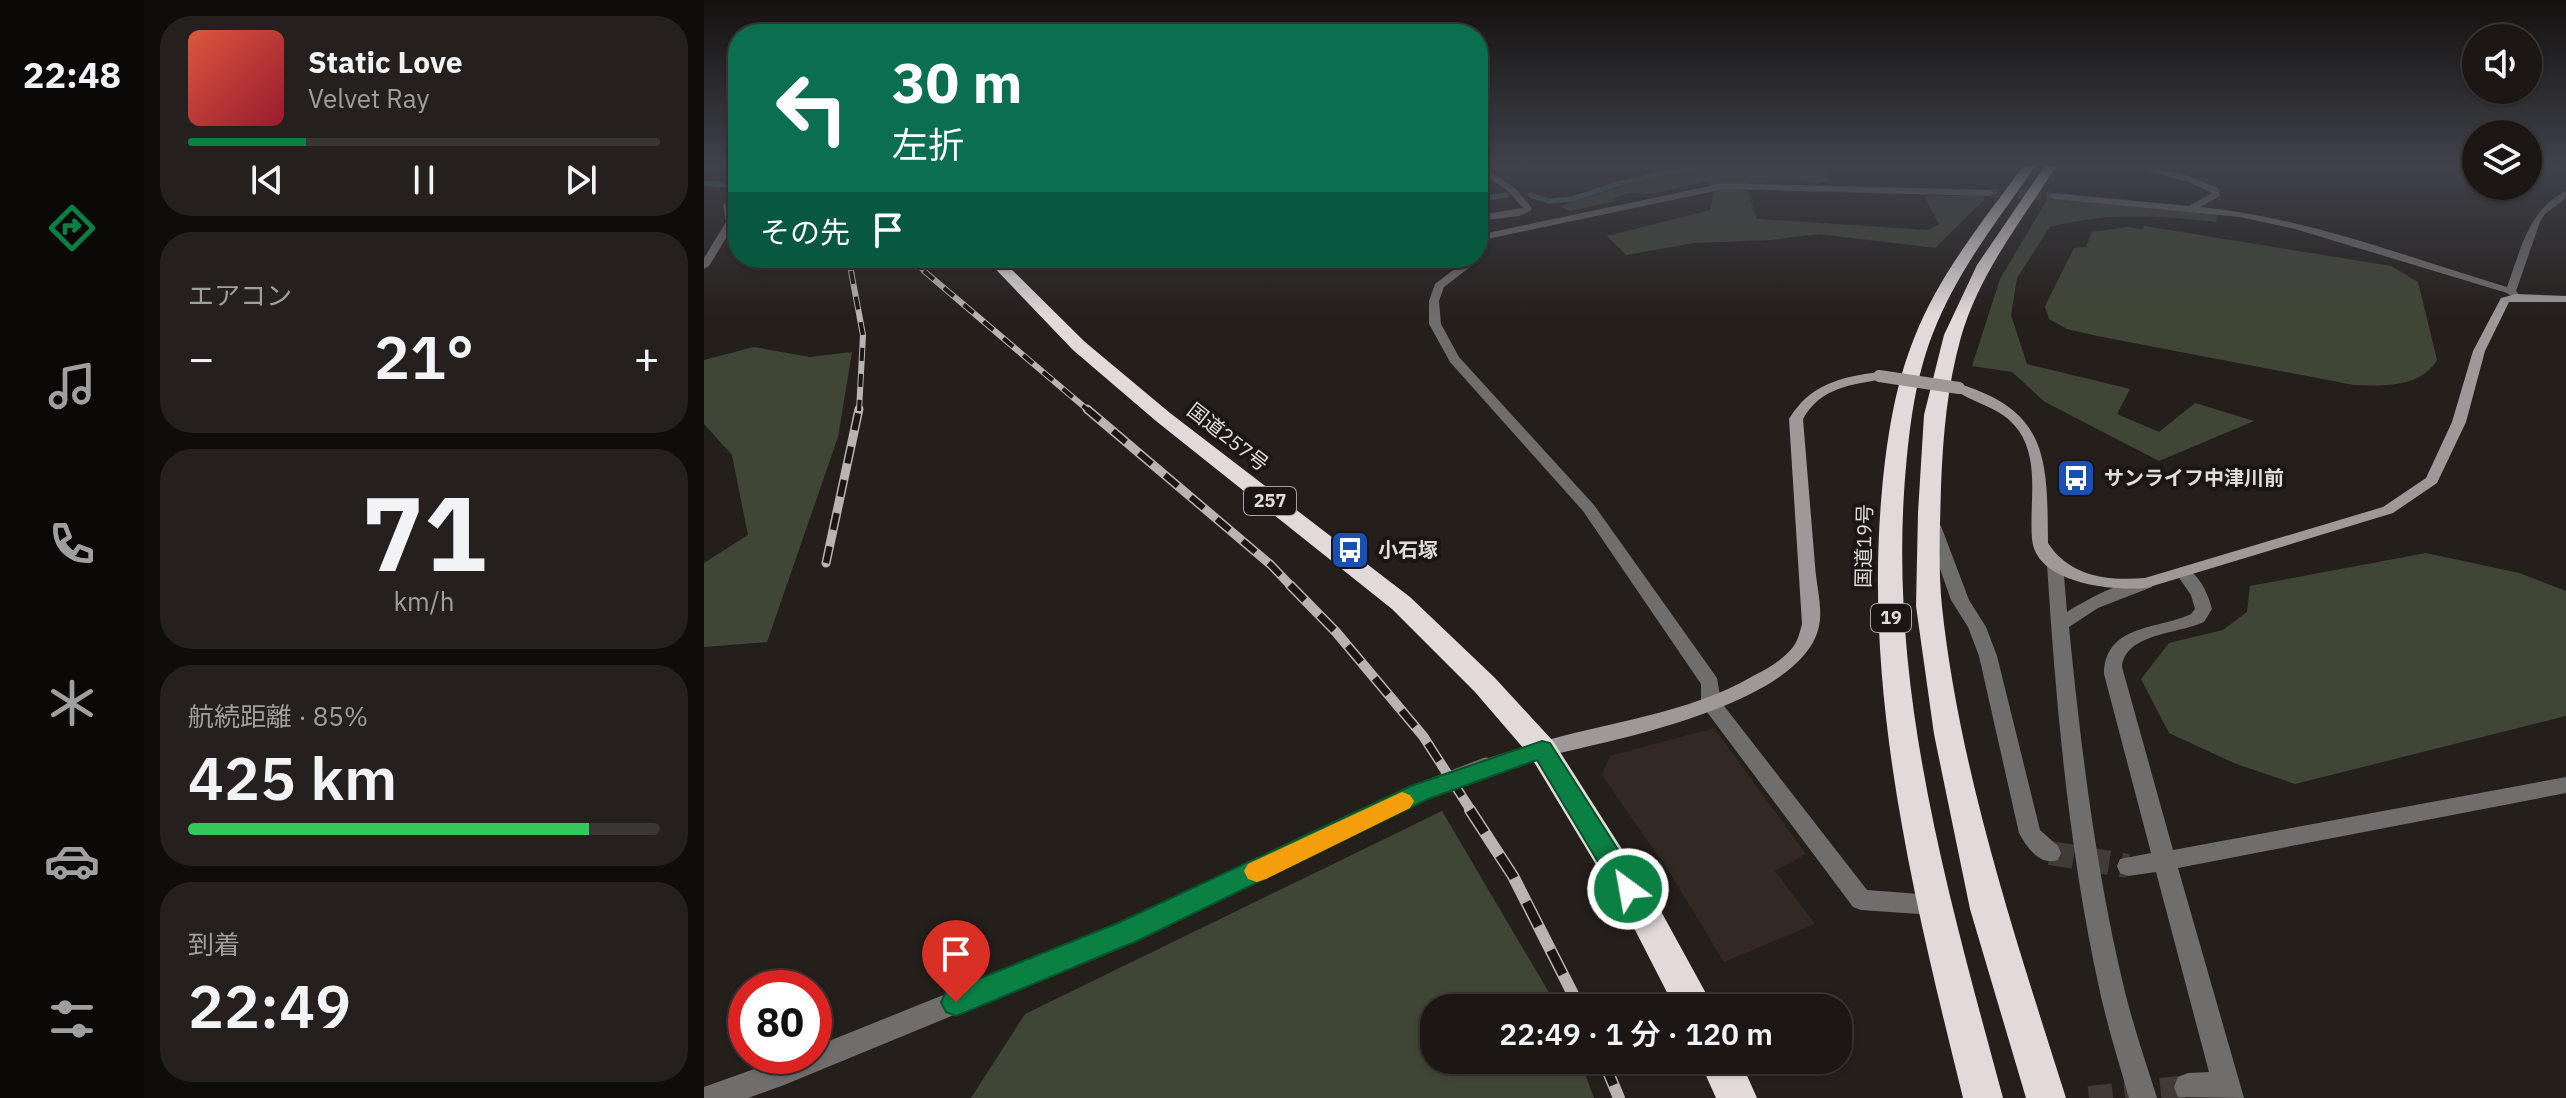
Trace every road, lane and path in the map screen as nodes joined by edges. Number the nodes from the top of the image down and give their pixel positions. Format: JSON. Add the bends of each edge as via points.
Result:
{"nodes":[{"id":1,"x":1586,"y":215,"type":"edge"},
{"id":2,"x":1995,"y":215,"type":"edge"},
{"id":3,"x":2018,"y":215,"type":"edge"},
{"id":4,"x":2245,"y":215,"type":"edge"},
{"id":5,"x":2540,"y":215,"type":"edge"},
{"id":6,"x":728,"y":227,"type":"edge"},
{"id":7,"x":1488,"y":236,"type":"edge"},
{"id":8,"x":704,"y":266,"type":"edge"},
{"id":9,"x":1002,"y":268,"type":"edge"},
{"id":10,"x":1462,"y":268,"type":"edge"},
{"id":11,"x":2513,"y":294,"type":"junction"},
{"id":12,"x":2566,"y":299,"type":"edge"},
{"id":13,"x":1929,"y":513,"type":"junction"},
{"id":14,"x":2055,"y":564,"type":"junction"},
{"id":15,"x":2183,"y":572,"type":"junction"},
{"id":16,"x":2146,"y":583,"type":"junction"},
{"id":17,"x":2060,"y":625,"type":"junction"},
{"id":18,"x":1711,"y":703,"type":"junction"},
{"id":19,"x":1542,"y":749,"type":"junction"},
{"id":20,"x":2566,"y":785,"type":"edge"},
{"id":21,"x":2050,"y":853,"type":"tunnel mouth"},
{"id":22,"x":2165,"y":861,"type":"junction"},
{"id":23,"x":2128,"y":866,"type":"tunnel mouth"},
{"id":24,"x":1933,"y":905,"type":"junction"},
{"id":25,"x":1687,"y":994,"type":"edge"},
{"id":26,"x":1726,"y":1074,"type":"edge"},
{"id":27,"x":2188,"y":1087,"type":"tunnel mouth"},
{"id":28,"x":2228,"y":1091,"type":"edge"},
{"id":29,"x":710,"y":1098,"type":"edge"},
{"id":30,"x":1737,"y":1098,"type":"edge"},
{"id":31,"x":1983,"y":1098,"type":"edge"},
{"id":32,"x":2046,"y":1098,"type":"edge"},
{"id":33,"x":2143,"y":1098,"type":"edge"}],
"edges":[{"from":1,"to":7,"type":"street"},
{"from":2,"to":24,"type":"highway","name":"国道19号","number":"19","via":[[1924,333],[1901,412],[1889,511],[1890,608],[1903,738]]},
{"from":3,"to":13,"type":"highway","number":"19","via":[[1985,265],[1953,335],[1934,415]]},
{"from":4,"to":11,"type":"street"},
{"from":5,"to":11,"type":"street"},
{"from":6,"to":8,"type":"street"},
{"from":9,"to":19,"type":"highway","name":"国道257号","number":"257","via":[[1079,346],[1401,603]]},
{"from":10,"to":18,"type":"street","via":[[1439,286],[1434,301],[1435,324],[1454,359],[1589,508],[1710,683]]},
{"from":11,"to":12,"type":"street"},
{"from":11,"to":15,"type":"street","via":[[2479,351],[2459,422],[2432,480],[2388,510]]},
{"from":13,"to":21,"type":"street","via":[[1951,579],[1988,656],[2030,833]]},
{"from":13,"to":32,"type":"highway","number":"19","via":[[1929,606],[1949,734],[1988,909]]},
{"from":14,"to":16,"type":"street","via":[[2109,585]]},
{"from":14,"to":17,"type":"street"},
{"from":14,"to":18,"type":"street","bridge":true,"via":[[2040,543],[2035,447],[2026,429],[1992,401],[1959,388],[1879,376],[1834,384],[1814,394],[1796,419],[1811,624],[1801,650],[1772,674]]},
{"from":15,"to":16,"type":"street"},
{"from":15,"to":22,"type":"street","via":[[2203,597],[2201,615],[2129,641],[2119,649],[2113,674]]},
{"from":16,"to":17,"type":"street","via":[[2092,604]]},
{"from":17,"to":33,"type":"street","via":[[2084,842],[2110,983]]},
{"from":18,"to":19,"type":"street"},
{"from":18,"to":24,"type":"street","via":[[1861,900]]},
{"from":19,"to":25,"type":"highway","number":"257"},
{"from":19,"to":29,"type":"street","bridge":true,"via":[[1419,793],[1128,932]]},
{"from":20,"to":22,"type":"street"},
{"from":22,"to":23,"type":"street"},
{"from":22,"to":28,"type":"street"},
{"from":24,"to":31,"type":"highway","name":"国道19号","number":"19"},
{"from":26,"to":30,"type":"highway"},
{"from":27,"to":28,"type":"street"}]}
